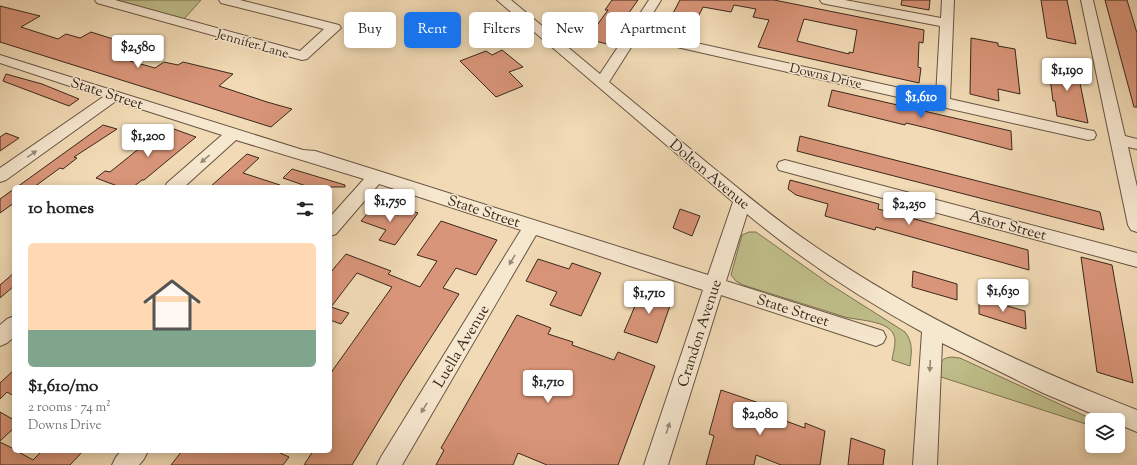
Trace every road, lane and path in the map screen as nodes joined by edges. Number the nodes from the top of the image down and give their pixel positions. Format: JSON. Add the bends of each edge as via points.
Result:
{"nodes":[{"id":1,"x":101,"y":0,"type":"edge"},
{"id":2,"x":225,"y":0,"type":"edge"},
{"id":3,"x":655,"y":0,"type":"edge"},
{"id":4,"x":826,"y":0,"type":"edge"},
{"id":5,"x":948,"y":0,"type":"edge"},
{"id":6,"x":1087,"y":0,"type":"edge"},
{"id":7,"x":510,"y":2,"type":"edge"},
{"id":8,"x":647,"y":12,"type":"edge"},
{"id":9,"x":946,"y":23,"type":"junction"},
{"id":10,"x":624,"y":48,"type":"edge"},
{"id":11,"x":700,"y":48,"type":"edge"},
{"id":12,"x":2,"y":62,"type":"edge"},
{"id":13,"x":601,"y":83,"type":"junction"},
{"id":14,"x":115,"y":96,"type":"junction"},
{"id":15,"x":943,"y":101,"type":"junction"},
{"id":16,"x":234,"y":134,"type":"junction"},
{"id":17,"x":1088,"y":134,"type":"dead end"},
{"id":18,"x":1118,"y":140,"type":"junction"},
{"id":19,"x":1137,"y":144,"type":"edge"},
{"id":20,"x":785,"y":166,"type":"dead end"},
{"id":21,"x":0,"y":176,"type":"edge"},
{"id":22,"x":376,"y":176,"type":"junction"},
{"id":23,"x":175,"y":185,"type":"edge"},
{"id":24,"x":742,"y":201,"type":"junction"},
{"id":25,"x":1137,"y":225,"type":"edge"},
{"id":26,"x":332,"y":227,"type":"edge"},
{"id":27,"x":532,"y":227,"type":"junction"},
{"id":28,"x":1137,"y":260,"type":"edge"},
{"id":29,"x":714,"y":285,"type":"junction"},
{"id":30,"x":12,"y":327,"type":"edge"},
{"id":31,"x":932,"y":328,"type":"junction"},
{"id":32,"x":876,"y":337,"type":"dead end"},
{"id":33,"x":0,"y":338,"type":"edge"},
{"id":34,"x":1137,"y":421,"type":"edge"},
{"id":35,"x":134,"y":453,"type":"edge"},
{"id":36,"x":124,"y":465,"type":"edge"},
{"id":37,"x":389,"y":465,"type":"edge"},
{"id":38,"x":656,"y":465,"type":"edge"},
{"id":39,"x":925,"y":465,"type":"edge"}],
"edges":[{"from":1,"to":2,"type":"street","name":"Jennifer Lane","via":[[302,56],[334,28]]},
{"from":3,"to":8,"type":"street"},
{"from":4,"to":9,"type":"street"},
{"from":5,"to":9,"type":"street"},
{"from":6,"to":18,"type":"street"},
{"from":7,"to":13,"type":"street","name":"Dolton Avenue"},
{"from":9,"to":15,"type":"street"},
{"from":10,"to":13,"type":"street"},
{"from":11,"to":15,"type":"street","name":"Downs Drive"},
{"from":12,"to":14,"type":"street","name":"State Street"},
{"from":13,"to":24,"type":"street","name":"Dolton Avenue"},
{"from":14,"to":16,"type":"street","name":"State Street"},
{"from":21,"to":14,"type":"street","one_way":true},
{"from":15,"to":17,"type":"street","name":"Downs Drive"},
{"from":16,"to":22,"type":"street","name":"State Street"},
{"from":16,"to":23,"type":"street","one_way":true},
{"from":18,"to":19,"type":"street"},
{"from":18,"to":25,"type":"street"},
{"from":20,"to":28,"type":"street","name":"Astor Street"},
{"from":22,"to":26,"type":"street"},
{"from":22,"to":27,"type":"street","name":"State Street"},
{"from":24,"to":29,"type":"street","name":"Crandon Avenue"},
{"from":24,"to":31,"type":"street","name":"Dolton Avenue","via":[[844,276]]},
{"from":27,"to":29,"type":"street","name":"State Street"},
{"from":27,"to":37,"type":"street","name":"Luella Avenue","one_way":true},
{"from":29,"to":32,"type":"street","name":"State Street"},
{"from":38,"to":29,"type":"street","name":"Crandon Avenue","one_way":true},
{"from":30,"to":33,"type":"street"},
{"from":31,"to":34,"type":"street","via":[[1037,380]]},
{"from":31,"to":39,"type":"street","one_way":true},
{"from":35,"to":36,"type":"street"}]}
